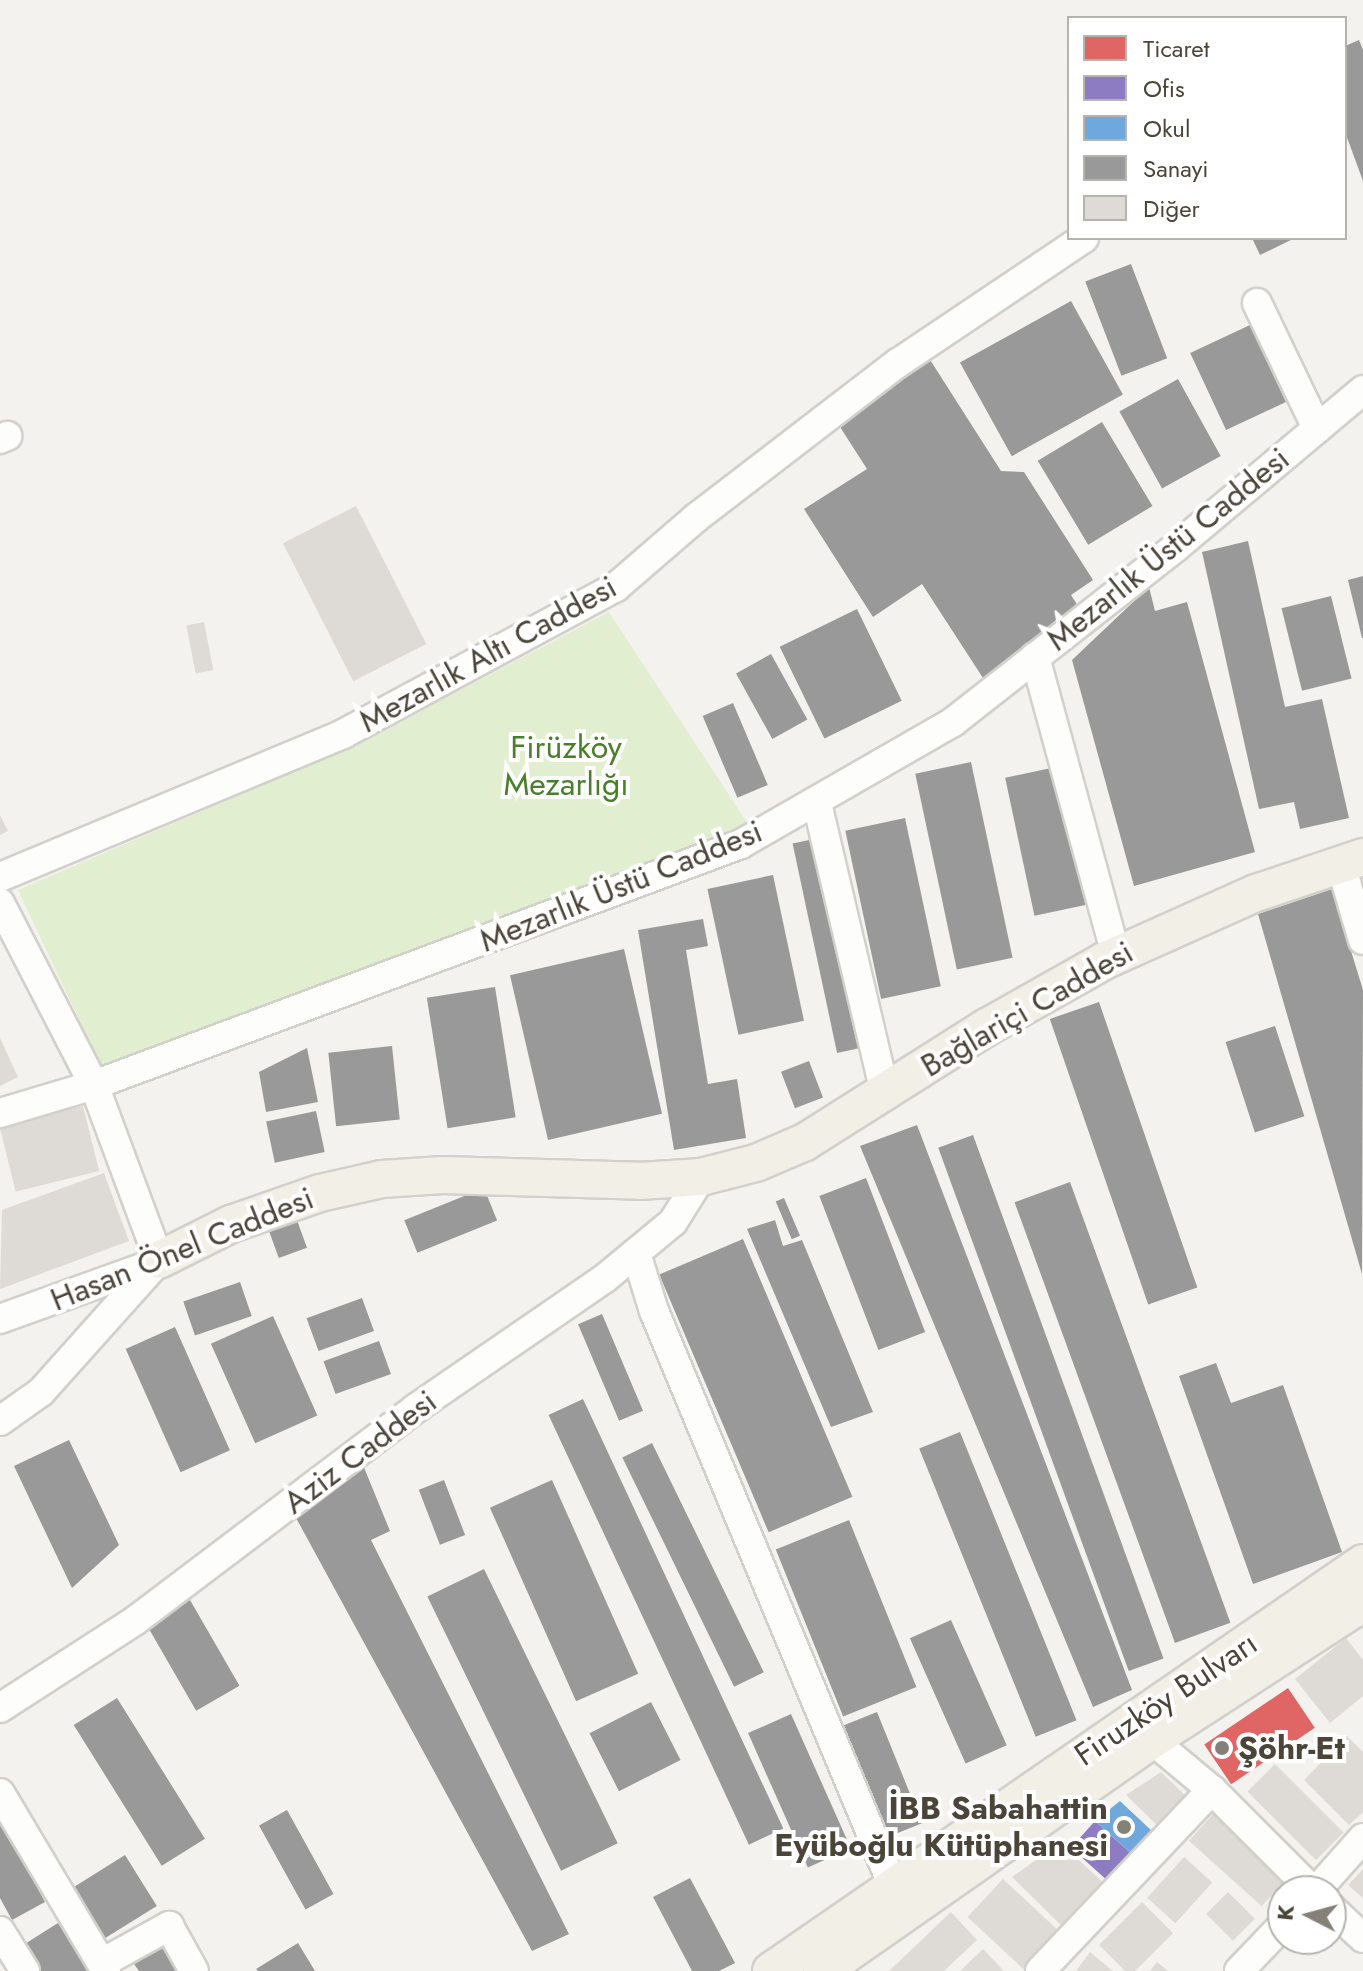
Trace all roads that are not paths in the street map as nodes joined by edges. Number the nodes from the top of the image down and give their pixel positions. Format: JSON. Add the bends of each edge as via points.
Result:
{"nodes":[{"id":1,"x":1081,"y":240,"type":"edge"},
{"id":2,"x":1257,"y":303,"type":"dead end"},
{"id":3,"x":1363,"y":390,"type":"edge"},
{"id":4,"x":1317,"y":428,"type":"junction"},
{"id":5,"x":1035,"y":657,"type":"junction"},
{"id":6,"x":817,"y":803,"type":"junction"},
{"id":7,"x":1352,"y":861,"type":"edge"},
{"id":8,"x":0,"y":877,"type":"edge"},
{"id":9,"x":0,"y":903,"type":"edge"},
{"id":10,"x":1363,"y":940,"type":"edge"},
{"id":11,"x":1116,"y":956,"type":"junction"},
{"id":12,"x":94,"y":1085,"type":"junction"},
{"id":13,"x":885,"y":1092,"type":"junction"},
{"id":14,"x":0,"y":1113,"type":"edge"},
{"id":15,"x":701,"y":1177,"type":"junction"},
{"id":16,"x":636,"y":1253,"type":"junction"},
{"id":17,"x":159,"y":1260,"type":"junction"},
{"id":18,"x":0,"y":1319,"type":"edge"},
{"id":19,"x":0,"y":1421,"type":"edge"},
{"id":20,"x":1363,"y":1563,"type":"edge"},
{"id":21,"x":1363,"y":1603,"type":"edge"},
{"id":22,"x":0,"y":1708,"type":"edge"},
{"id":23,"x":1152,"y":1740,"type":"junction"},
{"id":24,"x":1103,"y":1741,"type":"junction"},
{"id":25,"x":1212,"y":1790,"type":"junction"},
{"id":26,"x":0,"y":1793,"type":"edge"},
{"id":27,"x":1363,"y":1838,"type":"edge"},
{"id":28,"x":1298,"y":1875,"type":"edge"},
{"id":29,"x":1329,"y":1875,"type":"edge"},
{"id":30,"x":893,"y":1886,"type":"junction"},
{"id":31,"x":1347,"y":1923,"type":"edge"},
{"id":32,"x":0,"y":1931,"type":"edge"},
{"id":33,"x":1363,"y":1938,"type":"edge"},
{"id":34,"x":1267,"y":1942,"type":"edge"},
{"id":35,"x":104,"y":1967,"type":"edge"},
{"id":36,"x":25,"y":1971,"type":"edge"},
{"id":37,"x":194,"y":1971,"type":"edge"},
{"id":38,"x":771,"y":1971,"type":"edge"},
{"id":39,"x":822,"y":1971,"type":"edge"},
{"id":40,"x":1040,"y":1971,"type":"edge"},
{"id":41,"x":1239,"y":1971,"type":"edge"}],
"edges":[{"from":1,"to":8,"type":"street","name":"Mezarlık Altı Caddesi","via":[[898,363],[697,517],[616,587],[343,734]]},
{"from":2,"to":4,"type":"street"},
{"from":3,"to":4,"type":"street","name":"Mezarlık Üstü Caddesi"},
{"from":4,"to":5,"type":"street","name":"Mezarlık Üstü Caddesi"},
{"from":5,"to":6,"type":"street","name":"Mezarlık Üstü Caddesi","via":[[953,722]]},
{"from":5,"to":11,"type":"street"},
{"from":6,"to":12,"type":"street","name":"Mezarlık Üstü Caddesi","via":[[741,844]]},
{"from":6,"to":13,"type":"street"},
{"from":7,"to":10,"type":"street"},
{"from":7,"to":11,"type":"main road","name":"Bağlariçi Caddesi","via":[[1256,893]]},
{"from":9,"to":12,"type":"street"},
{"from":11,"to":13,"type":"main road","name":"Bağlariçi Caddesi","via":[[987,1027]]},
{"from":12,"to":14,"type":"street","name":"Mezarlık Üstü Caddesi"},
{"from":12,"to":17,"type":"street"},
{"from":13,"to":15,"type":"main road","name":"Bağlariçi Caddesi","via":[[805,1142]]},
{"from":15,"to":16,"type":"street","name":"Aziz Caddesi","via":[[673,1222]]},
{"from":15,"to":17,"type":"main road","name":"Hasan Önel Caddesi","via":[[382,1179],[320,1193],[231,1224]]},
{"from":16,"to":22,"type":"street","name":"Aziz Caddesi","via":[[416,1408],[136,1620]]},
{"from":16,"to":30,"type":"street","via":[[654,1311]]},
{"from":17,"to":18,"type":"street","name":"Hasan Önel Caddesi"},
{"from":17,"to":19,"type":"street","via":[[41,1392]]},
{"from":20,"to":24,"type":"main road","name":"Firuzköy Bulvarı"},
{"from":21,"to":23,"type":"main road","name":"Firuzköy Bulvarı"},
{"from":23,"to":24,"type":"main road","via":[[1121,1733]]},
{"from":23,"to":25,"type":"street"},
{"from":23,"to":39,"type":"main road","name":"Firuzköy Bulvarı"},
{"from":24,"to":30,"type":"main road","name":"Firuzköy Bulvarı"},
{"from":25,"to":28,"type":"street"},
{"from":25,"to":40,"type":"street"},
{"from":26,"to":35,"type":"street"},
{"from":27,"to":29,"type":"street"},
{"from":30,"to":38,"type":"main road","name":"Firuzköy Bulvarı"},
{"from":31,"to":33,"type":"street"},
{"from":32,"to":36,"type":"street"},
{"from":34,"to":41,"type":"street"},
{"from":35,"to":37,"type":"street","via":[[169,1926]]}]}
